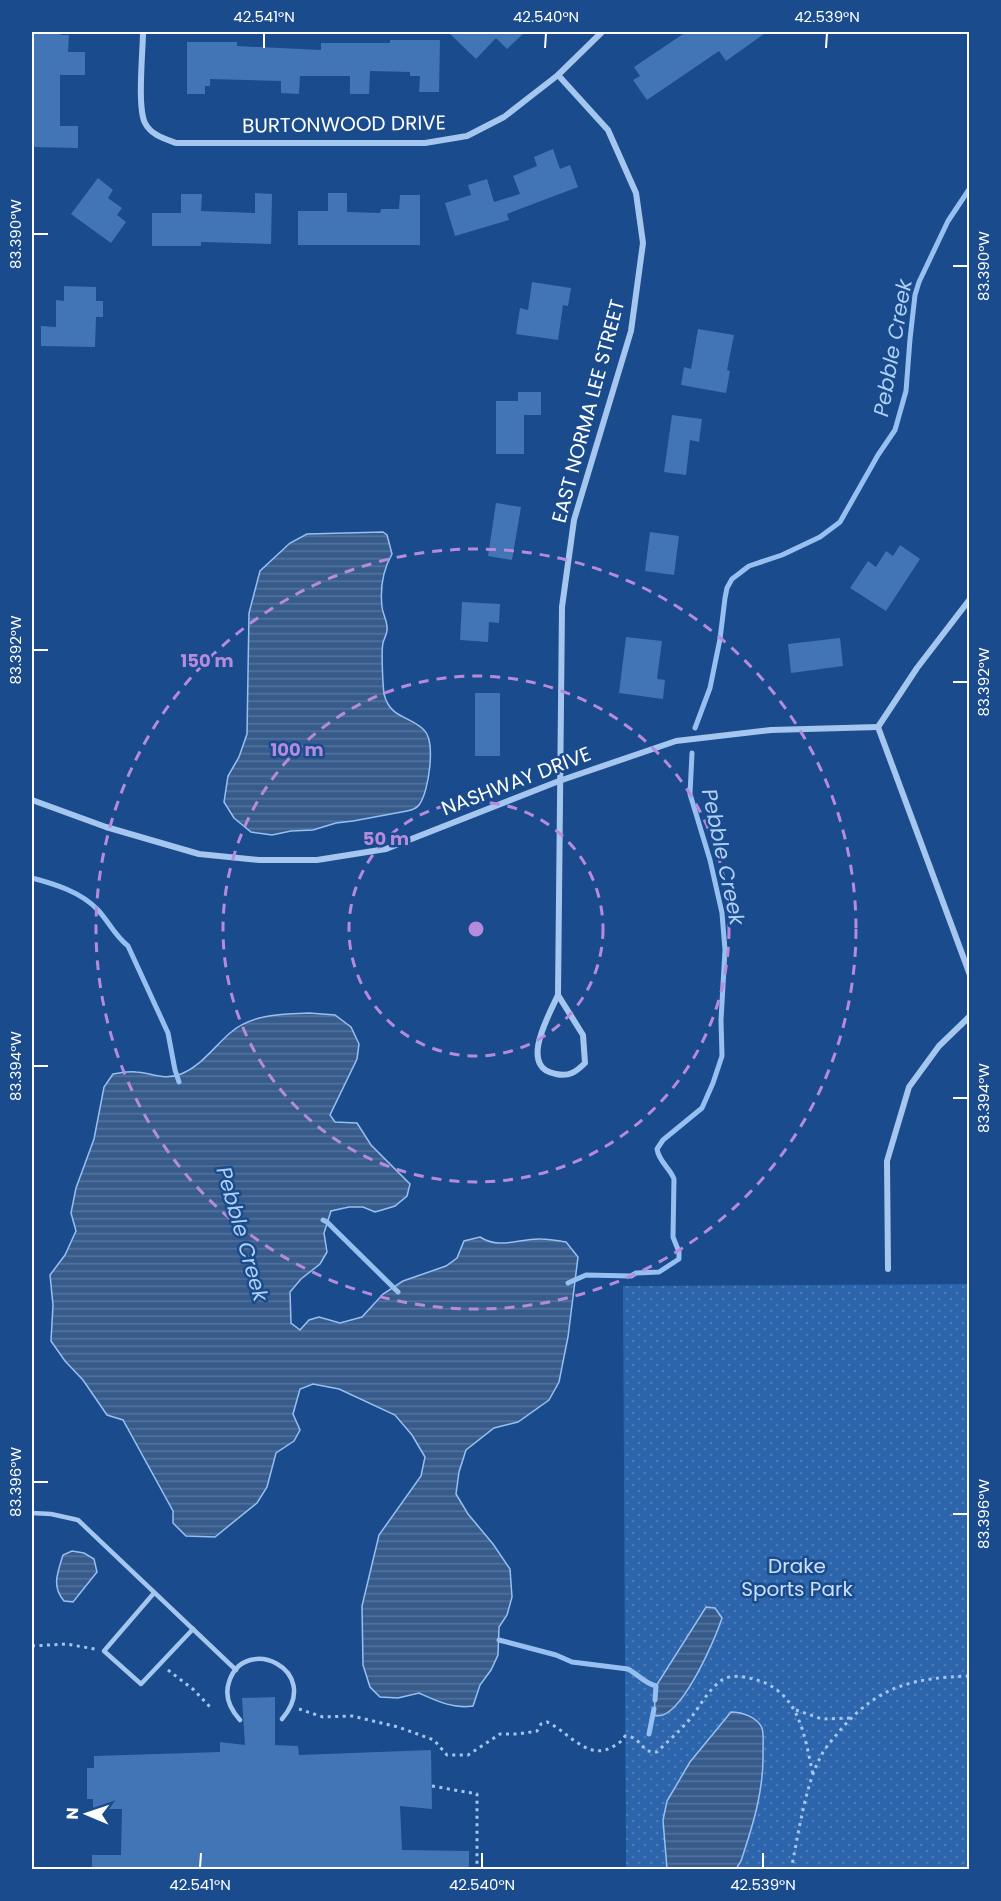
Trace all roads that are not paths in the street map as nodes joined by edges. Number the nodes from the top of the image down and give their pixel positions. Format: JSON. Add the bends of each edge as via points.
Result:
{"nodes":[{"id":1,"x":143,"y":32,"type":"edge"},
{"id":2,"x":602,"y":32,"type":"edge"},
{"id":3,"x":558,"y":75,"type":"junction"},
{"id":4,"x":969,"y":599,"type":"edge"},
{"id":5,"x":878,"y":727,"type":"junction"},
{"id":6,"x":560,"y":781,"type":"junction"},
{"id":7,"x":32,"y":800,"type":"edge"},
{"id":8,"x":969,"y":975,"type":"edge"},
{"id":9,"x":558,"y":996,"type":"junction"},
{"id":10,"x":969,"y":1016,"type":"edge"},
{"id":11,"x":888,"y":1269,"type":"dead end"},
{"id":12,"x":32,"y":1513,"type":"edge"},
{"id":13,"x":154,"y":1593,"type":"junction"},
{"id":14,"x":193,"y":1629,"type":"junction"},
{"id":15,"x":236,"y":1670,"type":"junction"},
{"id":16,"x":282,"y":1719,"type":"dead end"},
{"id":17,"x":240,"y":1720,"type":"dead end"}],
"edges":[{"from":1,"to":3,"type":"street","name":"BURTONWOOD DRIVE","via":[[145,123],[158,137],[176,143],[425,143],[467,136],[504,117]]},
{"from":2,"to":3,"type":"street","name":"BURTONWOOD DRIVE"},
{"from":3,"to":6,"type":"street","name":"EAST NORMA LEE STREET","via":[[608,129],[636,193],[643,243],[631,331],[574,520],[562,607]]},
{"from":4,"to":5,"type":"street"},
{"from":5,"to":6,"type":"street","name":"NASHWAY DRIVE","via":[[771,730],[676,741]]},
{"from":5,"to":8,"type":"street"},
{"from":6,"to":7,"type":"street","name":"NASHWAY DRIVE","via":[[386,849],[317,860],[199,854]]},
{"from":6,"to":9,"type":"street","name":"EAST NORMA LEE STREET"},
{"from":9,"to":9,"type":"street","via":[[537,1052],[540,1064],[563,1076],[576,1072],[585,1063],[583,1035]]},
{"from":10,"to":11,"type":"street","via":[[939,1046],[909,1087],[887,1161]]},
{"from":12,"to":13,"type":"lane","via":[[78,1520]]},
{"from":13,"to":14,"type":"lane"},
{"from":13,"to":14,"type":"lane","via":[[104,1650],[141,1684]]},
{"from":14,"to":15,"type":"lane"},
{"from":15,"to":16,"type":"lane","via":[[255,1659],[266,1659],[285,1669],[295,1689],[292,1706]]},
{"from":15,"to":17,"type":"lane","via":[[227,1690],[228,1701]]}]}
